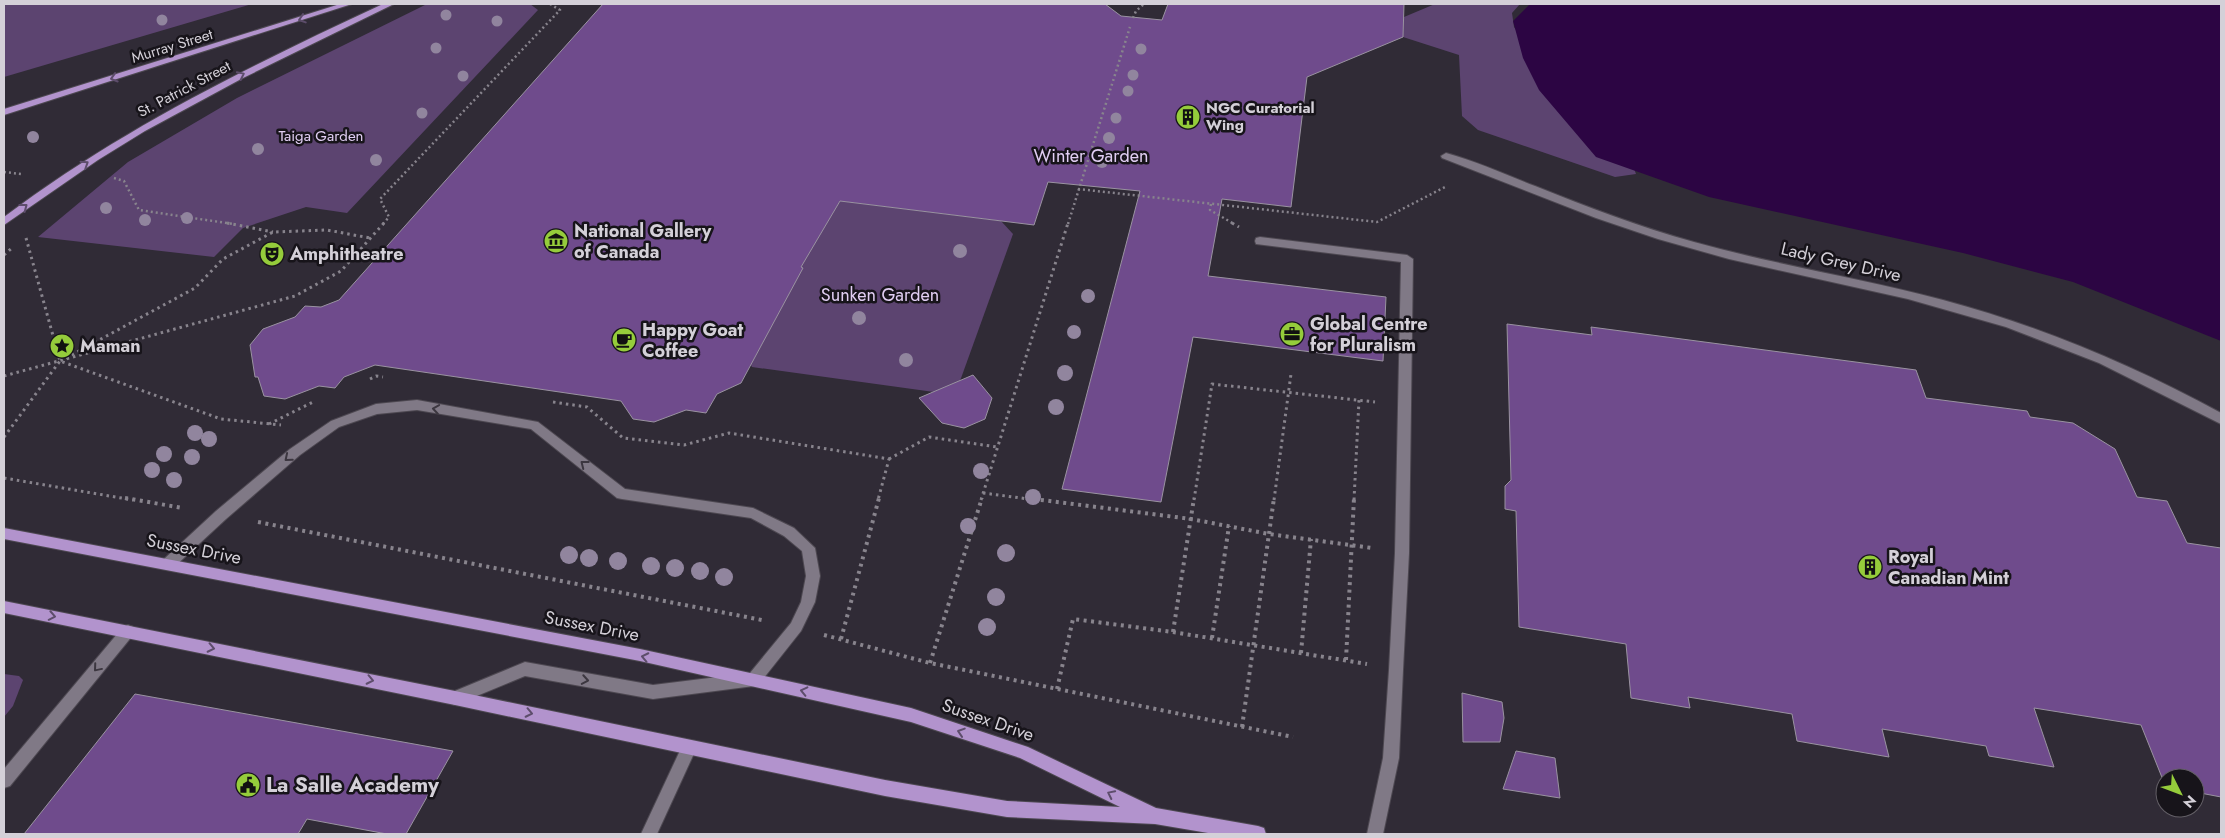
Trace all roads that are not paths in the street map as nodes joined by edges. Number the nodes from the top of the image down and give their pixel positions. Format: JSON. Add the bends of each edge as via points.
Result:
{"nodes":[{"id":1,"x":348,"y":4,"type":"edge"},
{"id":2,"x":390,"y":4,"type":"edge"},
{"id":3,"x":4,"y":112,"type":"edge"},
{"id":4,"x":1446,"y":156,"type":"dead end"},
{"id":5,"x":4,"y":222,"type":"edge"},
{"id":6,"x":1260,"y":241,"type":"road end"},
{"id":7,"x":2221,"y":419,"type":"edge"},
{"id":8,"x":4,"y":533,"type":"edge"},
{"id":9,"x":168,"y":564,"type":"junction"},
{"id":10,"x":4,"y":607,"type":"edge"},
{"id":11,"x":128,"y":631,"type":"junction"},
{"id":12,"x":754,"y":679,"type":"junction"},
{"id":13,"x":455,"y":698,"type":"junction"},
{"id":14,"x":689,"y":746,"type":"junction"},
{"id":15,"x":4,"y":781,"type":"edge"},
{"id":16,"x":1155,"y":816,"type":"junction"},
{"id":17,"x":649,"y":834,"type":"edge"},
{"id":18,"x":1258,"y":834,"type":"edge"},
{"id":19,"x":1375,"y":834,"type":"edge"}],
"edges":[{"from":1,"to":3,"type":"main road","name":"Murray Street","one_way":true},
{"from":5,"to":2,"type":"main road","name":"St. Patrick Street","one_way":true,"via":[[59,181],[166,114]]},
{"from":4,"to":7,"type":"street","name":"Lady Grey Drive","via":[[1654,234],[1720,253],[1912,296],[1996,320],[2114,365]]},
{"from":6,"to":19,"type":"street","via":[[1407,259],[1402,553],[1396,670],[1391,758]]},
{"from":8,"to":9,"type":"main road","name":"Sussex Drive"},
{"from":12,"to":9,"type":"main road","name":"Sussex Drive","one_way":true},
{"from":12,"to":9,"type":"street","one_way":true,"via":[[796,627],[808,602],[813,576],[808,548],[789,532],[753,513],[622,494],[534,425],[417,405],[376,409],[335,424],[295,452]]},
{"from":10,"to":11,"type":"main road","name":"Sussex Drive","one_way":true},
{"from":11,"to":13,"type":"main road","name":"Sussex Drive","one_way":true},
{"from":11,"to":15,"type":"street","one_way":true},
{"from":13,"to":12,"type":"street","one_way":true,"via":[[525,669],[653,692]]},
{"from":16,"to":12,"type":"main road","name":"Sussex Drive","one_way":true,"via":[[1023,752],[911,715]]},
{"from":13,"to":14,"type":"main road","name":"Sussex Drive","one_way":true},
{"from":14,"to":16,"type":"main road","name":"Sussex Drive","via":[[885,788],[1006,809]]},
{"from":14,"to":17,"type":"street"},
{"from":16,"to":18,"type":"main road","name":"Sussex Drive"}]}
